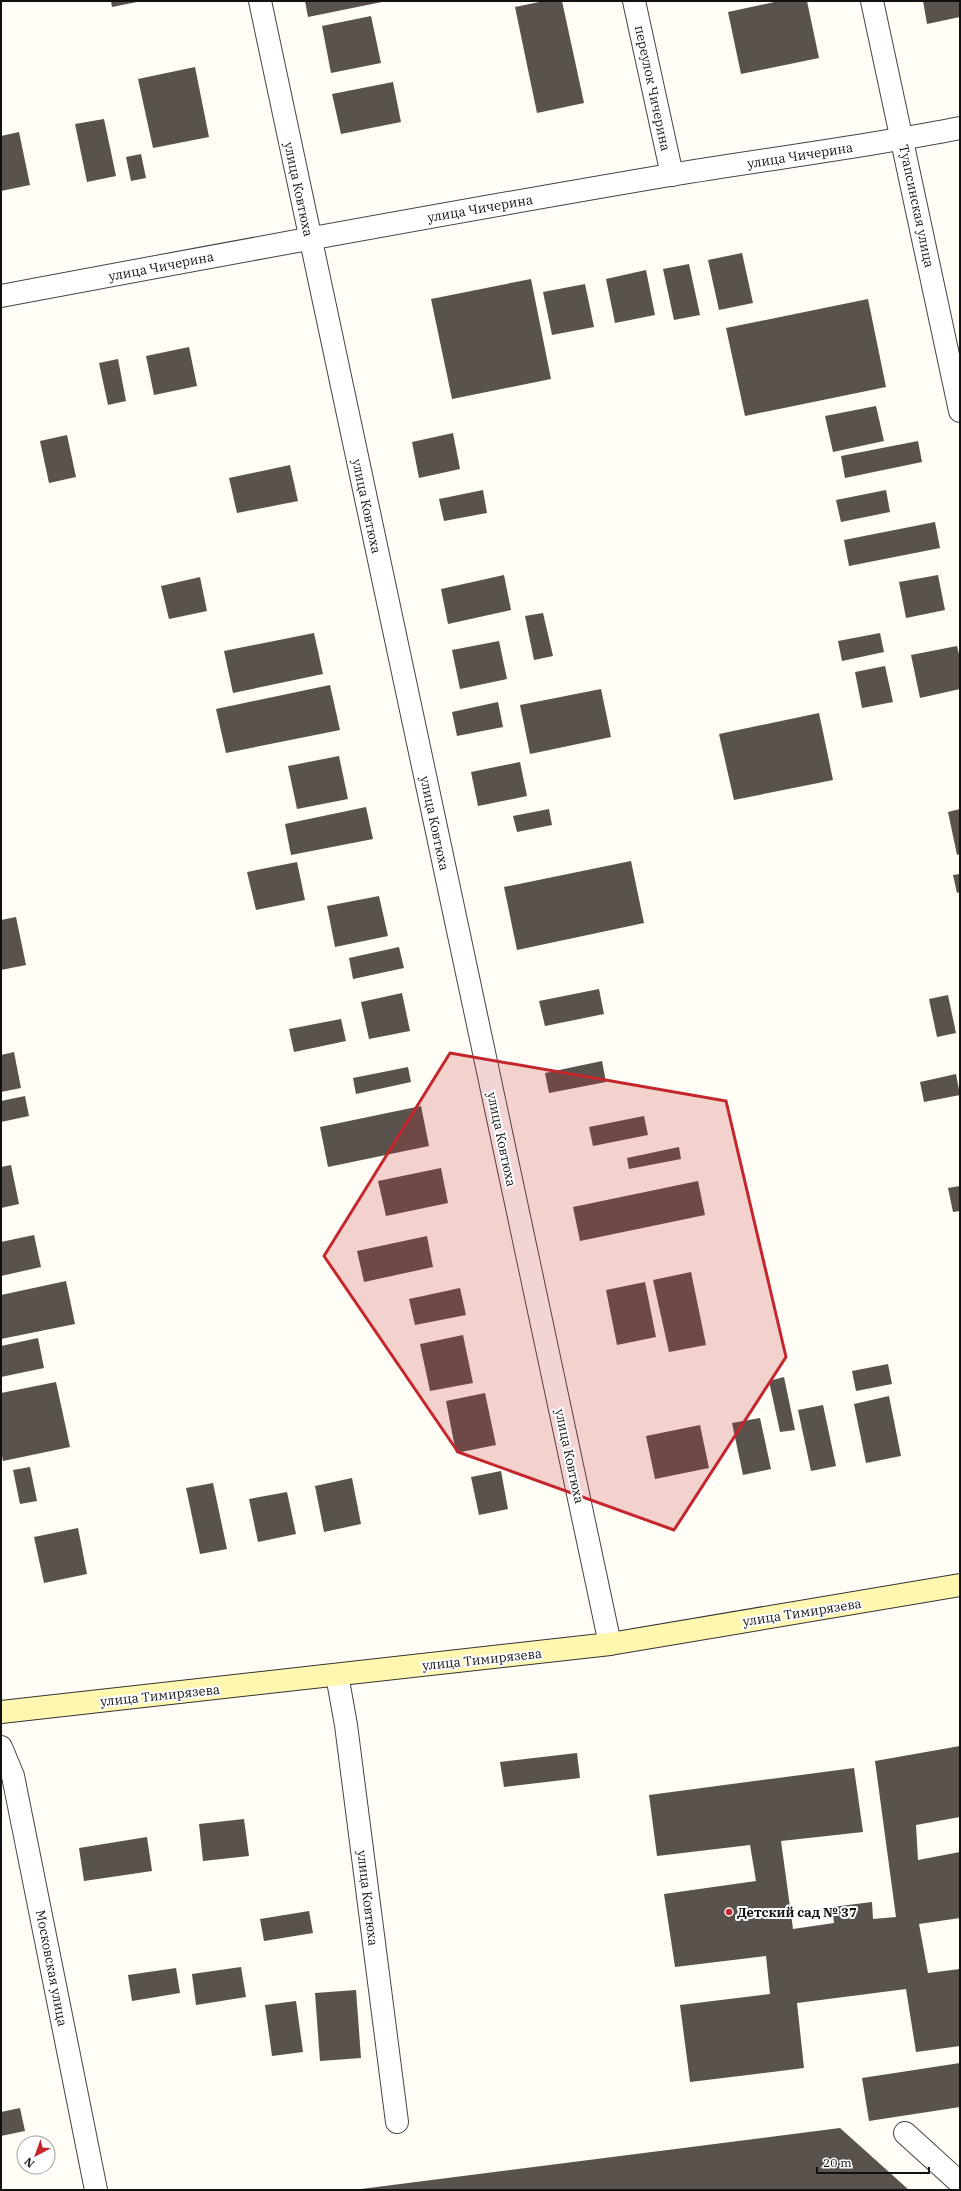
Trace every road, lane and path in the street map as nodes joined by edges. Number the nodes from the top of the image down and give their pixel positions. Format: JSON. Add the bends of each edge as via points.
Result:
{"nodes":[{"id":1,"x":260,"y":1,"type":"edge"},
{"id":2,"x":634,"y":1,"type":"edge"},
{"id":3,"x":872,"y":1,"type":"edge"},
{"id":4,"x":960,"y":128,"type":"edge"},
{"id":5,"x":902,"y":139,"type":"junction"},
{"id":6,"x":672,"y":175,"type":"junction"},
{"id":7,"x":309,"y":238,"type":"junction"},
{"id":8,"x":1,"y":296,"type":"edge"},
{"id":9,"x":960,"y":411,"type":"edge"},
{"id":10,"x":960,"y":1585,"type":"edge"},
{"id":11,"x":610,"y":1644,"type":"junction"},
{"id":12,"x":337,"y":1675,"type":"junction"},
{"id":13,"x":1,"y":1712,"type":"edge"},
{"id":14,"x":1,"y":1748,"type":"edge"},
{"id":15,"x":397,"y":2122,"type":"dead end"},
{"id":16,"x":905,"y":2133,"type":"dead end"},
{"id":17,"x":960,"y":2183,"type":"edge"},
{"id":18,"x":96,"y":2190,"type":"edge"}],
"edges":[{"from":1,"to":7,"type":"street","name":"улица Ковтюха"},
{"from":2,"to":6,"type":"street","name":"переулок Чичерина"},
{"from":3,"to":5,"type":"street","name":"Туапсинская улица"},
{"from":4,"to":5,"type":"street","name":"улица Чичерина"},
{"from":5,"to":6,"type":"street","name":"улица Чичерина"},
{"from":5,"to":9,"type":"street","name":"Туапсинская улица"},
{"from":6,"to":7,"type":"street","name":"улица Чичерина"},
{"from":7,"to":8,"type":"street","name":"улица Чичерина"},
{"from":7,"to":11,"type":"street","name":"улица Ковтюха"},
{"from":10,"to":11,"type":"street","name":"улица Тимирязева"},
{"from":11,"to":12,"type":"street","name":"улица Тимирязева"},
{"from":12,"to":13,"type":"street","name":"улица Тимирязева"},
{"from":12,"to":15,"type":"street","name":"улица Ковтюха","via":[[346,1725]]},
{"from":14,"to":18,"type":"street","name":"Московская улица","via":[[13,1776]]},
{"from":16,"to":17,"type":"street"}]}
